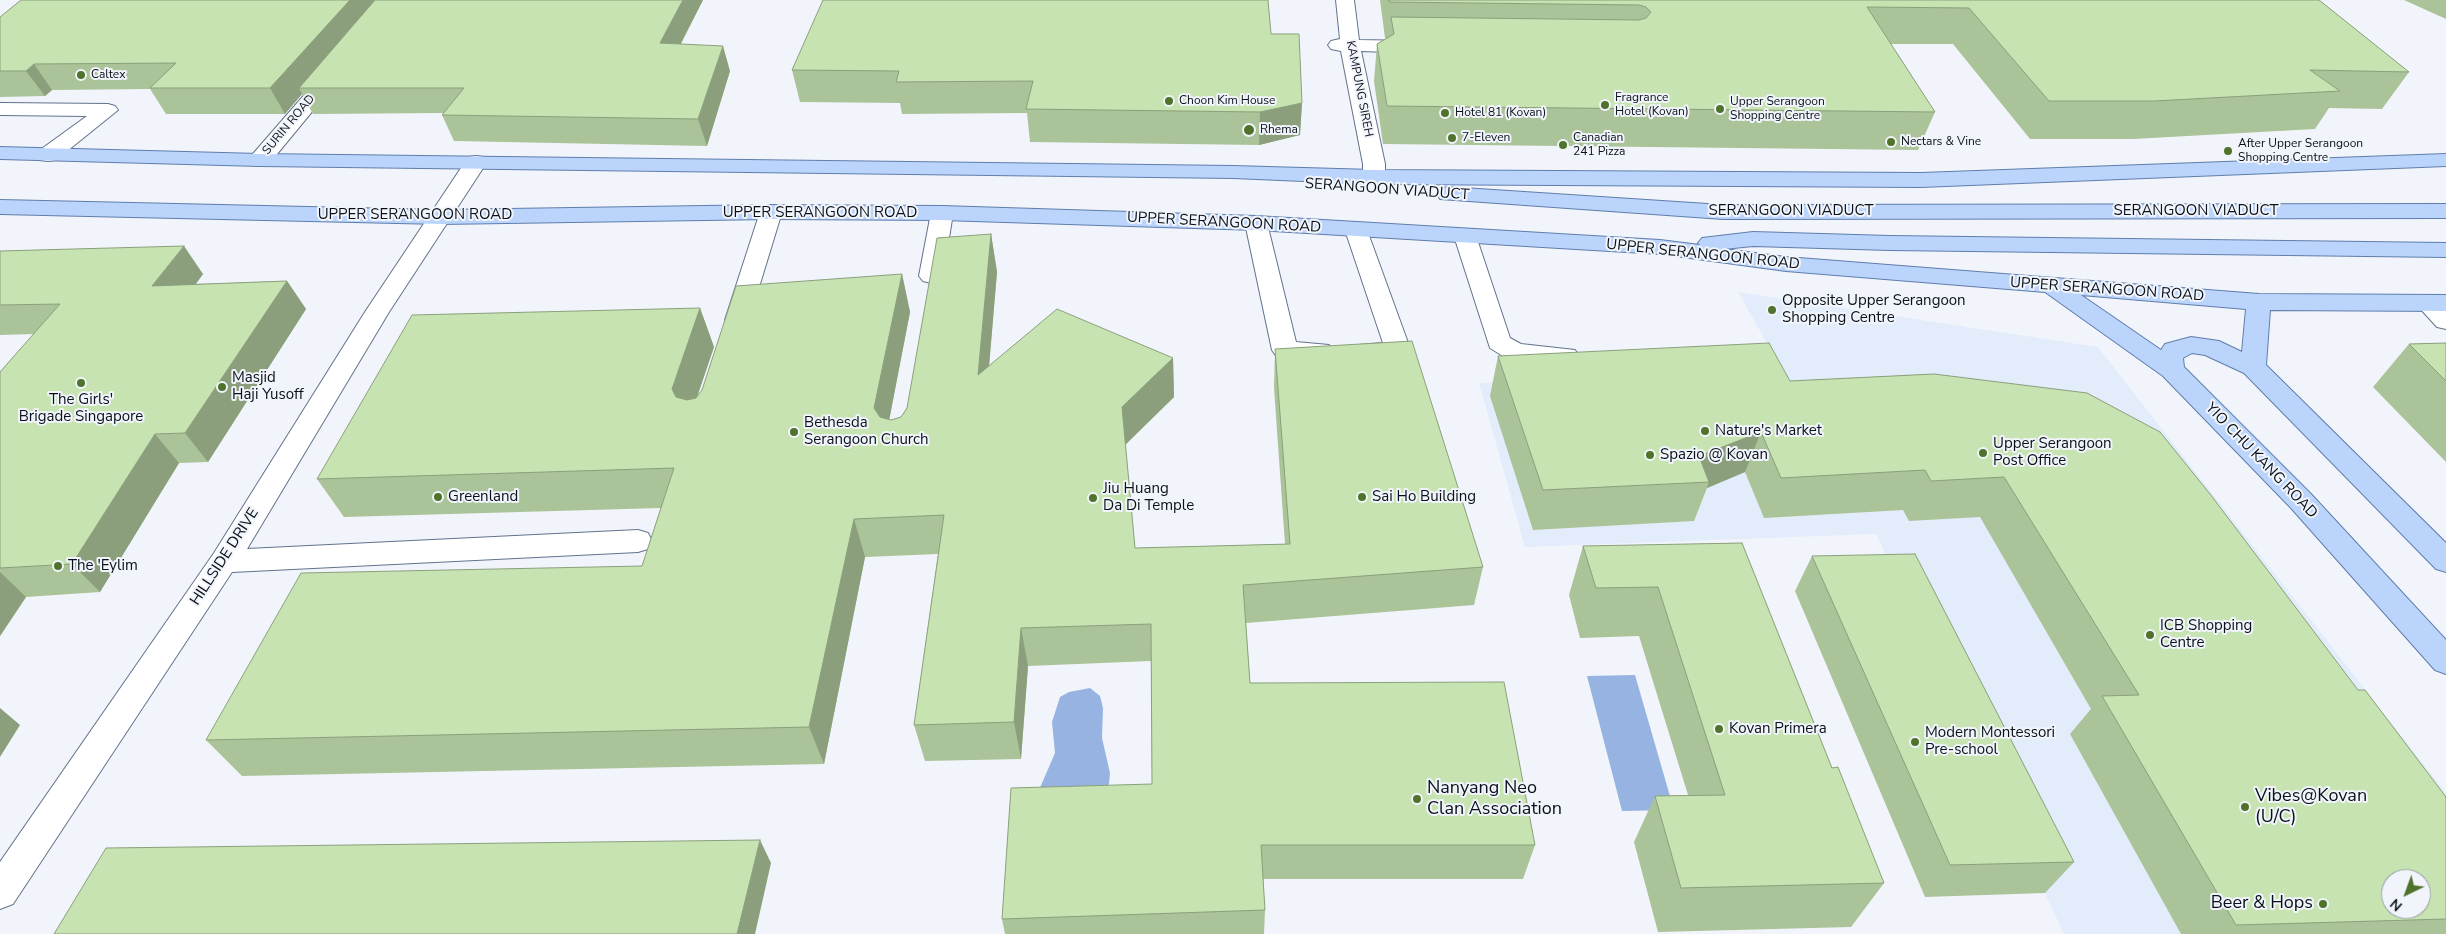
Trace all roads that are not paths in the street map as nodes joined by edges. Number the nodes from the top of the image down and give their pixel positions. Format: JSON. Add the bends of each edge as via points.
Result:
{"nodes":[{"id":1,"x":1332,"y":0,"type":"edge"},
{"id":2,"x":1345,"y":0,"type":"edge"},
{"id":3,"x":1344,"y":45,"type":"junction"},
{"id":4,"x":1430,"y":48,"type":"edge"},
{"id":5,"x":345,"y":59,"type":"edge"},
{"id":6,"x":0,"y":109,"type":"edge"},
{"id":7,"x":0,"y":153,"type":"edge"},
{"id":8,"x":48,"y":155,"type":"junction"},
{"id":9,"x":260,"y":160,"type":"junction"},
{"id":10,"x":2446,"y":160,"type":"edge"},
{"id":11,"x":476,"y":162,"type":"junction"},
{"id":12,"x":1137,"y":172,"type":"junction"},
{"id":13,"x":1365,"y":176,"type":"junction"},
{"id":14,"x":0,"y":207,"type":"edge"},
{"id":15,"x":2446,"y":211,"type":"edge"},
{"id":16,"x":770,"y":212,"type":"junction"},
{"id":17,"x":942,"y":213,"type":"junction"},
{"id":18,"x":441,"y":217,"type":"junction"},
{"id":19,"x":1256,"y":222,"type":"junction"},
{"id":20,"x":1356,"y":230,"type":"junction"},
{"id":21,"x":1465,"y":236,"type":"junction"},
{"id":22,"x":1660,"y":247,"type":"junction"},
{"id":23,"x":2446,"y":250,"type":"edge"},
{"id":24,"x":2053,"y":287,"type":"junction"},
{"id":25,"x":927,"y":295,"type":"edge"},
{"id":26,"x":2260,"y":302,"type":"junction"},
{"id":27,"x":2436,"y":303,"type":"edge"},
{"id":28,"x":2446,"y":321,"type":"edge"},
{"id":29,"x":729,"y":344,"type":"edge"},
{"id":30,"x":1590,"y":356,"type":"edge"},
{"id":31,"x":2253,"y":367,"type":"junction"},
{"id":32,"x":2172,"y":370,"type":"junction"},
{"id":33,"x":638,"y":541,"type":"dead end"},
{"id":34,"x":224,"y":561,"type":"junction"},
{"id":35,"x":2446,"y":561,"type":"edge"},
{"id":36,"x":2446,"y":661,"type":"edge"},
{"id":37,"x":0,"y":892,"type":"edge"}],
"edges":[{"from":1,"to":3,"type":"street","name":"KAMPUNG SIREH"},
{"from":2,"to":3,"type":"street","name":"KAMPUNG SIREH"},
{"from":3,"to":4,"type":"street"},
{"from":3,"to":13,"type":"street","name":"KAMPUNG SIREH","via":[[1374,164]]},
{"from":5,"to":9,"type":"street","name":"SURIN ROAD"},
{"from":6,"to":8,"type":"street","via":[[108,110]]},
{"from":7,"to":8,"type":"main road"},
{"from":8,"to":9,"type":"main road"},
{"from":9,"to":11,"type":"main road"},
{"from":10,"to":13,"type":"main road","via":[[1921,180]]},
{"from":11,"to":12,"type":"main road"},
{"from":11,"to":18,"type":"street","name":"HILLSIDE DRIVE"},
{"from":12,"to":13,"type":"main road"},
{"from":12,"to":15,"type":"main road","name":"SERANGOON VIADUCT","via":[[1723,212]]},
{"from":14,"to":18,"type":"main road","name":"UPPER SERANGOON ROAD"},
{"from":16,"to":17,"type":"main road","name":"UPPER SERANGOON ROAD"},
{"from":16,"to":18,"type":"main road","name":"UPPER SERANGOON ROAD"},
{"from":16,"to":29,"type":"street"},
{"from":17,"to":19,"type":"main road","name":"UPPER SERANGOON ROAD"},
{"from":17,"to":25,"type":"street"},
{"from":18,"to":34,"type":"street","name":"HILLSIDE DRIVE","via":[[377,312]]},
{"from":19,"to":20,"type":"main road","name":"UPPER SERANGOON ROAD"},
{"from":19,"to":20,"type":"street","via":[[1285,350],[1397,352]]},
{"from":20,"to":21,"type":"main road","name":"UPPER SERANGOON ROAD"},
{"from":21,"to":22,"type":"main road","name":"UPPER SERANGOON ROAD"},
{"from":21,"to":30,"type":"street","via":[[1499,342],[1523,354]]},
{"from":22,"to":23,"type":"main road","name":"SERANGOON VIADUCT","via":[[1754,239]]},
{"from":22,"to":24,"type":"main road","name":"UPPER SERANGOON ROAD","via":[[1786,264]]},
{"from":24,"to":26,"type":"main road","name":"UPPER SERANGOON ROAD"},
{"from":24,"to":32,"type":"main road","name":"YIO CHU KANG ROAD"},
{"from":26,"to":27,"type":"main road","name":"UPPER SERANGOON ROAD"},
{"from":26,"to":31,"type":"main road"},
{"from":27,"to":28,"type":"street"},
{"from":31,"to":32,"type":"main road","via":[[2210,347],[2191,345],[2174,350],[2170,358]]},
{"from":31,"to":35,"type":"main road"},
{"from":32,"to":36,"type":"main road","name":"YIO CHU KANG ROAD","via":[[2301,501]]},
{"from":33,"to":34,"type":"street"},
{"from":34,"to":37,"type":"street","name":"HILLSIDE DRIVE"}]}
